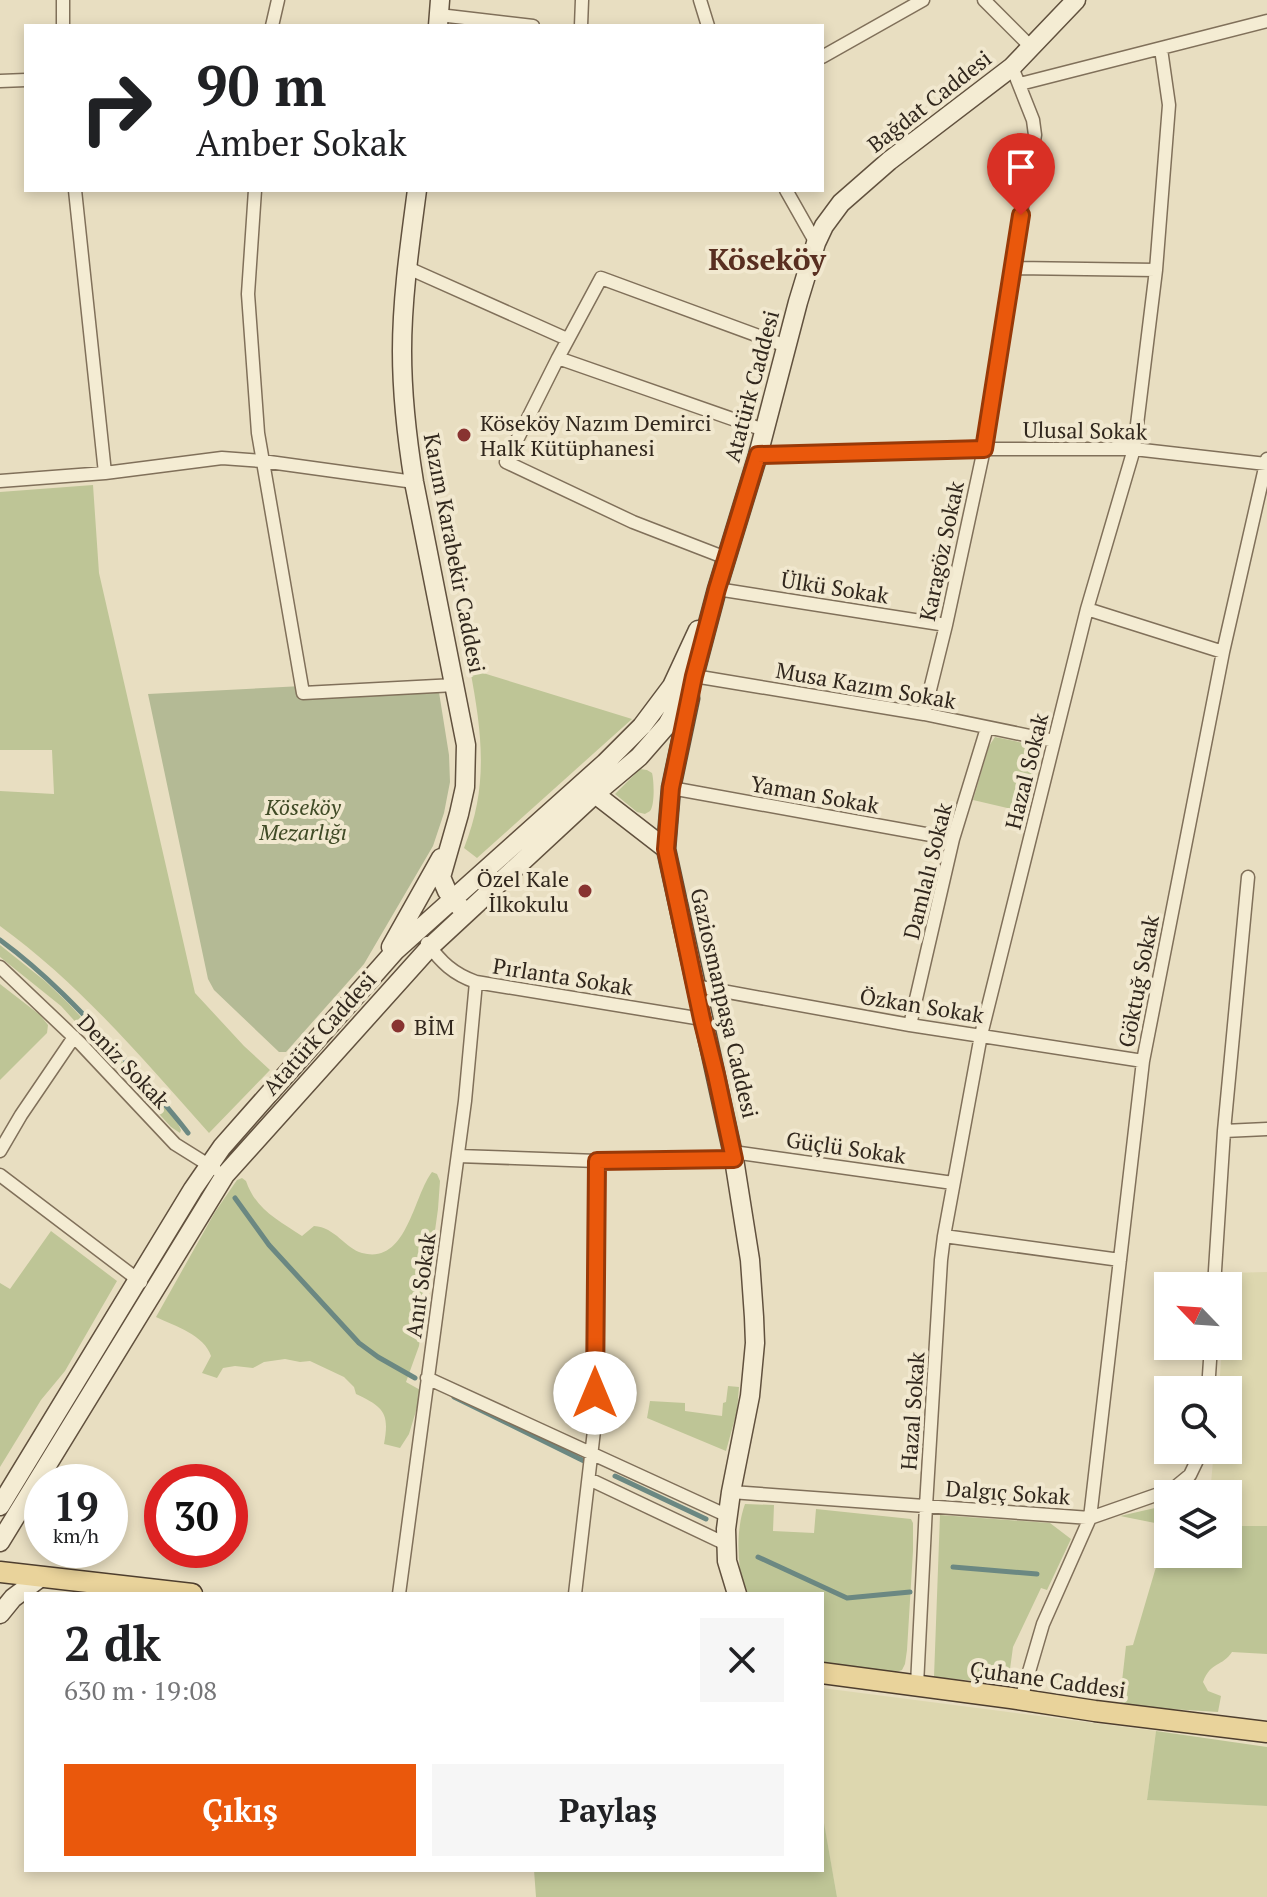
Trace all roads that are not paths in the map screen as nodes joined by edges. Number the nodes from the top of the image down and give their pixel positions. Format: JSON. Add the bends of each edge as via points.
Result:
{"nodes":[{"id":1,"x":63,"y":0,"type":"edge"},
{"id":2,"x":278,"y":0,"type":"edge"},
{"id":3,"x":582,"y":0,"type":"edge"},
{"id":4,"x":700,"y":0,"type":"edge"},
{"id":5,"x":895,"y":0,"type":"edge"},
{"id":6,"x":923,"y":0,"type":"edge"},
{"id":7,"x":984,"y":0,"type":"edge"},
{"id":8,"x":1076,"y":0,"type":"edge"},
{"id":9,"x":904,"y":12,"type":"junction"},
{"id":10,"x":439,"y":14,"type":"edge"},
{"id":11,"x":1267,"y":21,"type":"edge"},
{"id":12,"x":63,"y":24,"type":"edge"},
{"id":13,"x":272,"y":24,"type":"edge"},
{"id":14,"x":517,"y":24,"type":"edge"},
{"id":15,"x":581,"y":24,"type":"edge"},
{"id":16,"x":707,"y":24,"type":"edge"},
{"id":17,"x":1032,"y":48,"type":"junction"},
{"id":18,"x":1161,"y":49,"type":"junction"},
{"id":19,"x":824,"y":56,"type":"edge"},
{"id":20,"x":1012,"y":67,"type":"junction"},
{"id":21,"x":24,"y":80,"type":"edge"},
{"id":22,"x":0,"y":81,"type":"edge"},
{"id":23,"x":1020,"y":84,"type":"junction"},
{"id":24,"x":75,"y":192,"type":"edge"},
{"id":25,"x":255,"y":192,"type":"edge"},
{"id":26,"x":417,"y":192,"type":"edge"},
{"id":27,"x":787,"y":192,"type":"edge"},
{"id":28,"x":816,"y":243,"type":"junction"},
{"id":29,"x":408,"y":268,"type":"junction"},
{"id":30,"x":1011,"y":268,"type":"junction"},
{"id":31,"x":1156,"y":270,"type":"junction"},
{"id":32,"x":567,"y":339,"type":"junction"},
{"id":33,"x":786,"y":346,"type":"junction"},
{"id":34,"x":558,"y":358,"type":"junction"},
{"id":35,"x":764,"y":430,"type":"junction"},
{"id":36,"x":984,"y":449,"type":"junction"},
{"id":37,"x":1134,"y":449,"type":"junction"},
{"id":38,"x":758,"y":455,"type":"junction"},
{"id":39,"x":262,"y":461,"type":"junction"},
{"id":40,"x":1267,"y":461,"type":"edge"},
{"id":41,"x":105,"y":473,"type":"junction"},
{"id":42,"x":0,"y":481,"type":"edge"},
{"id":43,"x":414,"y":482,"type":"junction"},
{"id":44,"x":726,"y":558,"type":"junction"},
{"id":45,"x":715,"y":594,"type":"junction"},
{"id":46,"x":1087,"y":609,"type":"junction"},
{"id":47,"x":946,"y":625,"type":"junction"},
{"id":48,"x":687,"y":652,"type":"junction"},
{"id":49,"x":1223,"y":652,"type":"junction"},
{"id":50,"x":694,"y":676,"type":"junction"},
{"id":51,"x":455,"y":685,"type":"junction"},
{"id":52,"x":924,"y":714,"type":"junction"},
{"id":53,"x":987,"y":728,"type":"junction"},
{"id":54,"x":1054,"y":741,"type":"junction"},
{"id":55,"x":671,"y":788,"type":"junction"},
{"id":56,"x":595,"y":794,"type":"junction"},
{"id":57,"x":953,"y":839,"type":"junction"},
{"id":58,"x":450,"y":842,"type":"junction"},
{"id":59,"x":666,"y":849,"type":"junction"},
{"id":60,"x":1248,"y":877,"type":"dead end"},
{"id":61,"x":453,"y":897,"type":"junction"},
{"id":62,"x":465,"y":913,"type":"junction"},
{"id":63,"x":417,"y":930,"type":"junction"},
{"id":64,"x":430,"y":947,"type":"junction"},
{"id":65,"x":0,"y":967,"type":"edge"},
{"id":66,"x":377,"y":972,"type":"junction"},
{"id":67,"x":476,"y":982,"type":"junction"},
{"id":68,"x":695,"y":986,"type":"junction"},
{"id":69,"x":702,"y":1019,"type":"junction"},
{"id":70,"x":910,"y":1025,"type":"junction"},
{"id":71,"x":981,"y":1035,"type":"junction"},
{"id":72,"x":74,"y":1037,"type":"junction"},
{"id":73,"x":1143,"y":1061,"type":"junction"},
{"id":74,"x":1267,"y":1129,"type":"edge"},
{"id":75,"x":1224,"y":1131,"type":"junction"},
{"id":76,"x":0,"y":1151,"type":"edge"},
{"id":77,"x":733,"y":1155,"type":"junction"},
{"id":78,"x":458,"y":1156,"type":"junction"},
{"id":79,"x":597,"y":1161,"type":"junction"},
{"id":80,"x":207,"y":1165,"type":"junction"},
{"id":81,"x":0,"y":1175,"type":"edge"},
{"id":82,"x":225,"y":1175,"type":"junction"},
{"id":83,"x":953,"y":1183,"type":"junction"},
{"id":84,"x":944,"y":1236,"type":"junction"},
{"id":85,"x":1120,"y":1260,"type":"junction"},
{"id":86,"x":1215,"y":1272,"type":"edge"},
{"id":87,"x":137,"y":1280,"type":"junction"},
{"id":88,"x":153,"y":1292,"type":"junction"},
{"id":89,"x":427,"y":1378,"type":"junction"},
{"id":90,"x":592,"y":1455,"type":"junction"},
{"id":91,"x":1195,"y":1464,"type":"edge"},
{"id":92,"x":589,"y":1479,"type":"junction"},
{"id":93,"x":731,"y":1492,"type":"junction"},
{"id":94,"x":0,"y":1506,"type":"edge"},
{"id":95,"x":926,"y":1506,"type":"junction"},
{"id":96,"x":728,"y":1516,"type":"junction"},
{"id":97,"x":1090,"y":1518,"type":"junction"},
{"id":98,"x":0,"y":1542,"type":"edge"},
{"id":99,"x":726,"y":1544,"type":"junction"},
{"id":100,"x":0,"y":1572,"type":"edge"},
{"id":101,"x":41,"y":1577,"type":"junction"},
{"id":102,"x":174,"y":1592,"type":"edge"},
{"id":103,"x":399,"y":1592,"type":"edge"},
{"id":104,"x":575,"y":1592,"type":"edge"},
{"id":105,"x":736,"y":1592,"type":"edge"},
{"id":106,"x":0,"y":1614,"type":"edge"},
{"id":107,"x":824,"y":1673,"type":"edge"},
{"id":108,"x":917,"y":1685,"type":"junction"},
{"id":109,"x":1021,"y":1699,"type":"junction"},
{"id":110,"x":1267,"y":1732,"type":"edge"}],
"edges":[{"from":1,"to":12,"type":"street"},
{"from":2,"to":13,"type":"street"},
{"from":3,"to":15,"type":"street"},
{"from":4,"to":16,"type":"street"},
{"from":5,"to":9,"type":"street"},
{"from":6,"to":9,"type":"street"},
{"from":7,"to":17,"type":"street"},
{"from":8,"to":17,"type":"main road","name":"Bağdat Caddesi"},
{"from":9,"to":19,"type":"street"},
{"from":10,"to":14,"type":"street"},
{"from":11,"to":18,"type":"street"},
{"from":17,"to":20,"type":"main road","name":"Bağdat Caddesi"},
{"from":18,"to":23,"type":"street"},
{"from":18,"to":31,"type":"street","name":"Hazal Sokak","via":[[1169,105]]},
{"from":20,"to":23,"type":"street","name":"Karagöz Sokak"},
{"from":20,"to":28,"type":"main road","name":"Bağdat Caddesi","via":[[854,191],[831,214]]},
{"from":21,"to":22,"type":"street"},
{"from":23,"to":30,"type":"street","name":"Karagöz Sokak","via":[[1035,135]]},
{"from":24,"to":41,"type":"street"},
{"from":25,"to":39,"type":"street","via":[[248,294]]},
{"from":26,"to":29,"type":"main road","name":"Kazım Karabekir Caddesi"},
{"from":27,"to":28,"type":"street"},
{"from":28,"to":33,"type":"main road","name":"Atatürk Caddesi"},
{"from":29,"to":32,"type":"street"},
{"from":29,"to":43,"type":"main road","name":"Kazım Karabekir Caddesi","via":[[403,381]]},
{"from":30,"to":31,"type":"street"},
{"from":30,"to":36,"type":"street","name":"Karagöz Sokak"},
{"from":31,"to":37,"type":"street","name":"Hazal Sokak"},
{"from":32,"to":33,"type":"street","via":[[601,278]]},
{"from":32,"to":34,"type":"street"},
{"from":33,"to":35,"type":"main road","name":"Atatürk Caddesi"},
{"from":34,"to":35,"type":"street"},
{"from":34,"to":44,"type":"street","via":[[506,462],[633,522]]},
{"from":35,"to":38,"type":"main road","name":"Atatürk Caddesi"},
{"from":36,"to":37,"type":"street","name":"Ulusal Sokak"},
{"from":36,"to":38,"type":"street","name":"Ulusal Sokak"},
{"from":36,"to":47,"type":"street","name":"Karagöz Sokak"},
{"from":37,"to":40,"type":"street","name":"Ulusal Sokak"},
{"from":37,"to":46,"type":"street","name":"Hazal Sokak"},
{"from":38,"to":44,"type":"main road","name":"Atatürk Caddesi"},
{"from":39,"to":41,"type":"street","via":[[222,458]]},
{"from":39,"to":43,"type":"street"},
{"from":39,"to":51,"type":"street","via":[[303,693]]},
{"from":40,"to":49,"type":"street","name":"Göktuğ Sokak"},
{"from":41,"to":42,"type":"street"},
{"from":43,"to":51,"type":"main road","name":"Kazım Karabekir Caddesi"},
{"from":44,"to":45,"type":"main road","name":"Atatürk Caddesi"},
{"from":45,"to":47,"type":"street","name":"Ülkü Sokak"},
{"from":45,"to":48,"type":"main road","name":"Atatürk Caddesi"},
{"from":45,"to":50,"type":"main road","name":"Atatürk Caddesi"},
{"from":46,"to":49,"type":"street"},
{"from":46,"to":54,"type":"street","name":"Hazal Sokak"},
{"from":47,"to":52,"type":"street","name":"Karagöz Sokak"},
{"from":48,"to":50,"type":"street"},
{"from":48,"to":61,"type":"main road","name":"Atatürk Caddesi","via":[[672,686],[642,726]]},
{"from":49,"to":73,"type":"street","name":"Göktuğ Sokak"},
{"from":50,"to":52,"type":"street","name":"Musa Kazım Sokak"},
{"from":50,"to":55,"type":"main road","name":"Gaziosmanpaşa Caddesi"},
{"from":50,"to":56,"type":"main road","name":"Atatürk Caddesi","via":[[657,737]]},
{"from":51,"to":58,"type":"main road","name":"Kazım Karabekir Caddesi","via":[[467,766]]},
{"from":52,"to":53,"type":"street","name":"Musa Kazım Sokak"},
{"from":53,"to":54,"type":"street","name":"Musa Kazım Sokak"},
{"from":53,"to":57,"type":"street","name":"Damlalı Sokak"},
{"from":54,"to":71,"type":"street","name":"Hazal Sokak"},
{"from":55,"to":57,"type":"street","name":"Yaman Sokak"},
{"from":55,"to":59,"type":"main road","name":"Gaziosmanpaşa Caddesi"},
{"from":56,"to":59,"type":"main road"},
{"from":56,"to":62,"type":"main road","name":"Atatürk Caddesi"},
{"from":57,"to":70,"type":"street","name":"Damlalı Sokak"},
{"from":58,"to":61,"type":"main road","name":"Kazım Karabekir Caddesi","via":[[441,877]]},
{"from":58,"to":66,"type":"main road"},
{"from":59,"to":68,"type":"main road","name":"Gaziosmanpaşa Caddesi"},
{"from":60,"to":75,"type":"street"},
{"from":61,"to":62,"type":"main road","name":"Kazım Karabekir Caddesi"},
{"from":61,"to":63,"type":"main road","name":"Atatürk Caddesi"},
{"from":62,"to":64,"type":"main road","name":"Atatürk Caddesi"},
{"from":63,"to":64,"type":"street","name":"Pırlanta Sokak"},
{"from":63,"to":66,"type":"main road","name":"Atatürk Caddesi"},
{"from":64,"to":67,"type":"street","name":"Pırlanta Sokak","via":[[453,971]]},
{"from":64,"to":82,"type":"main road","name":"Atatürk Caddesi"},
{"from":65,"to":72,"type":"street","name":"Deniz Sokak"},
{"from":66,"to":80,"type":"main road","name":"Atatürk Caddesi"},
{"from":67,"to":69,"type":"street","name":"Pırlanta Sokak"},
{"from":67,"to":78,"type":"street","name":"Anıt Sokak"},
{"from":68,"to":69,"type":"main road","name":"Gaziosmanpaşa Caddesi"},
{"from":68,"to":70,"type":"street","name":"Özkan Sokak"},
{"from":69,"to":77,"type":"main road","name":"Gaziosmanpaşa Caddesi"},
{"from":70,"to":71,"type":"street","name":"Özkan Sokak"},
{"from":71,"to":73,"type":"street","name":"Özkan Sokak"},
{"from":71,"to":83,"type":"street","name":"Hazal Sokak"},
{"from":72,"to":76,"type":"street"},
{"from":72,"to":80,"type":"street","name":"Deniz Sokak","via":[[175,1144]]},
{"from":73,"to":85,"type":"street","name":"Göktuğ Sokak"},
{"from":74,"to":75,"type":"street"},
{"from":75,"to":86,"type":"street"},
{"from":77,"to":79,"type":"street","name":"Güçlü Sokak"},
{"from":77,"to":83,"type":"street","name":"Güçlü Sokak"},
{"from":77,"to":93,"type":"main road","name":"Gaziosmanpaşa Caddesi","via":[[750,1260],[755,1343]]},
{"from":78,"to":79,"type":"street","name":"Güçlü Sokak"},
{"from":78,"to":89,"type":"street","name":"Anıt Sokak"},
{"from":79,"to":90,"type":"street"},
{"from":80,"to":82,"type":"street","name":"Deniz Sokak"},
{"from":80,"to":87,"type":"main road","name":"Atatürk Caddesi"},
{"from":81,"to":87,"type":"street"},
{"from":82,"to":88,"type":"main road","name":"Atatürk Caddesi"},
{"from":83,"to":84,"type":"street","name":"Hazal Sokak"},
{"from":84,"to":85,"type":"street"},
{"from":84,"to":95,"type":"street","name":"Hazal Sokak"},
{"from":85,"to":97,"type":"street","name":"Göktuğ Sokak"},
{"from":87,"to":88,"type":"street"},
{"from":87,"to":94,"type":"main road","name":"Atatürk Caddesi"},
{"from":88,"to":98,"type":"main road","name":"Atatürk Caddesi"},
{"from":89,"to":90,"type":"street"},
{"from":89,"to":103,"type":"street","name":"Anıt Sokak"},
{"from":90,"to":92,"type":"street"},
{"from":90,"to":96,"type":"street"},
{"from":91,"to":97,"type":"street","via":[[1173,1489]]},
{"from":92,"to":99,"type":"street"},
{"from":92,"to":104,"type":"street"},
{"from":93,"to":95,"type":"street","name":"Dalgıç Sokak"},
{"from":93,"to":96,"type":"main road","name":"Gaziosmanpaşa Caddesi"},
{"from":95,"to":97,"type":"street","name":"Dalgıç Sokak"},
{"from":95,"to":108,"type":"street","name":"Hazal Sokak"},
{"from":96,"to":99,"type":"main road","name":"Gaziosmanpaşa Caddesi"},
{"from":97,"to":109,"type":"street","name":"Göktuğ Sokak","via":[[1043,1624]]},
{"from":99,"to":105,"type":"main road","name":"Gaziosmanpaşa Caddesi"},
{"from":100,"to":101,"type":"main road"},
{"from":101,"to":102,"type":"main road"},
{"from":101,"to":106,"type":"main road"},
{"from":107,"to":108,"type":"main road","name":"Çuhane Caddesi"},
{"from":108,"to":109,"type":"main road","name":"Çuhane Caddesi"},
{"from":109,"to":110,"type":"main road","name":"Çuhane Caddesi"}]}
